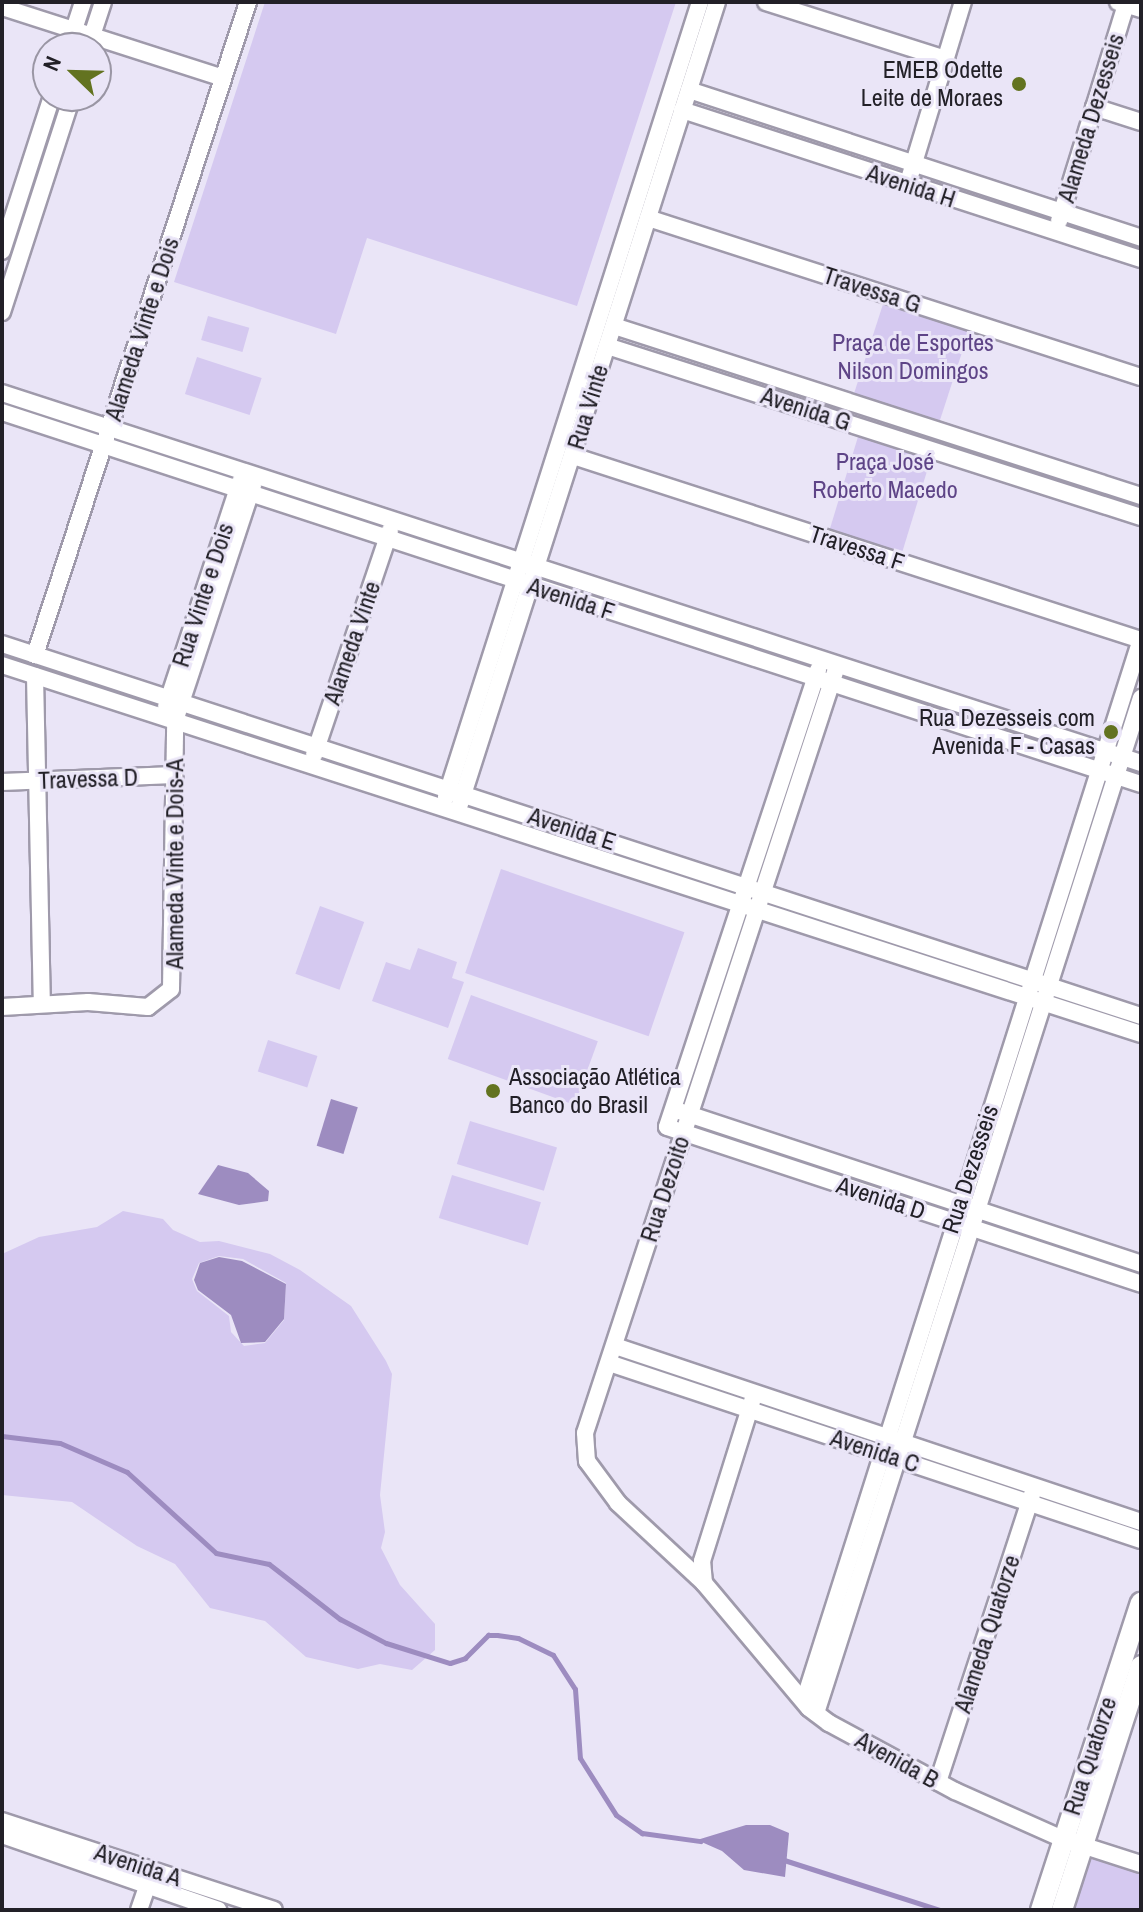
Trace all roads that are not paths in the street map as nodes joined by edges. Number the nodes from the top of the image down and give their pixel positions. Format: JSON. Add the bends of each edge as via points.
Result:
{"nodes":[{"id":1,"x":83,"y":2,"type":"edge"},
{"id":2,"x":103,"y":2,"type":"edge"},
{"id":3,"x":248,"y":2,"type":"edge"},
{"id":4,"x":700,"y":2,"type":"edge"},
{"id":5,"x":717,"y":2,"type":"edge"},
{"id":6,"x":766,"y":2,"type":"edge"},
{"id":7,"x":963,"y":2,"type":"edge"},
{"id":8,"x":1128,"y":5,"type":"edge"},
{"id":9,"x":2,"y":7,"type":"edge"},
{"id":10,"x":74,"y":30,"type":"junction"},
{"id":11,"x":77,"y":32,"type":"edge"},
{"id":12,"x":93,"y":32,"type":"edge"},
{"id":13,"x":112,"y":48,"type":"edge"},
{"id":14,"x":946,"y":59,"type":"junction"},
{"id":15,"x":223,"y":78,"type":"junction"},
{"id":16,"x":689,"y":90,"type":"junction"},
{"id":17,"x":1094,"y":107,"type":"junction"},
{"id":18,"x":682,"y":110,"type":"junction"},
{"id":19,"x":47,"y":112,"type":"edge"},
{"id":20,"x":67,"y":112,"type":"edge"},
{"id":21,"x":1141,"y":122,"type":"edge"},
{"id":22,"x":913,"y":166,"type":"junction"},
{"id":23,"x":907,"y":185,"type":"junction"},
{"id":24,"x":1062,"y":213,"type":"junction"},
{"id":25,"x":648,"y":218,"type":"junction"},
{"id":26,"x":1056,"y":231,"type":"junction"},
{"id":27,"x":1141,"y":238,"type":"edge"},
{"id":28,"x":2,"y":251,"type":"edge"},
{"id":29,"x":1141,"y":259,"type":"edge"},
{"id":30,"x":2,"y":312,"type":"edge"},
{"id":31,"x":614,"y":326,"type":"junction"},
{"id":32,"x":607,"y":346,"type":"junction"},
{"id":33,"x":1141,"y":377,"type":"edge"},
{"id":34,"x":2,"y":393,"type":"edge"},
{"id":35,"x":2,"y":412,"type":"edge"},
{"id":36,"x":890,"y":416,"type":"junction"},
{"id":37,"x":110,"y":429,"type":"junction"},
{"id":38,"x":885,"y":434,"type":"junction"},
{"id":39,"x":104,"y":446,"type":"junction"},
{"id":40,"x":573,"y":456,"type":"junction"},
{"id":41,"x":246,"y":483,"type":"junction"},
{"id":42,"x":1141,"y":496,"type":"edge"},
{"id":43,"x":1141,"y":517,"type":"edge"},
{"id":44,"x":393,"y":521,"type":"junction"},
{"id":45,"x":387,"y":539,"type":"junction"},
{"id":46,"x":530,"y":566,"type":"junction"},
{"id":47,"x":524,"y":584,"type":"junction"},
{"id":48,"x":1141,"y":640,"type":"edge"},
{"id":49,"x":2,"y":644,"type":"edge"},
{"id":50,"x":35,"y":655,"type":"junction"},
{"id":51,"x":829,"y":664,"type":"junction"},
{"id":52,"x":2,"y":665,"type":"edge"},
{"id":53,"x":35,"y":676,"type":"junction"},
{"id":54,"x":823,"y":682,"type":"junction"},
{"id":55,"x":1141,"y":698,"type":"edge"},
{"id":56,"x":175,"y":700,"type":"junction"},
{"id":57,"x":169,"y":719,"type":"junction"},
{"id":58,"x":317,"y":746,"type":"junction"},
{"id":59,"x":1105,"y":750,"type":"junction"},
{"id":60,"x":1122,"y":757,"type":"junction"},
{"id":61,"x":1141,"y":763,"type":"edge"},
{"id":62,"x":310,"y":764,"type":"junction"},
{"id":63,"x":1099,"y":771,"type":"junction"},
{"id":64,"x":174,"y":775,"type":"junction"},
{"id":65,"x":1116,"y":776,"type":"junction"},
{"id":66,"x":37,"y":781,"type":"junction"},
{"id":67,"x":2,"y":782,"type":"edge"},
{"id":68,"x":1141,"y":784,"type":"edge"},
{"id":69,"x":456,"y":791,"type":"junction"},
{"id":70,"x":451,"y":809,"type":"junction"},
{"id":71,"x":755,"y":888,"type":"junction"},
{"id":72,"x":749,"y":907,"type":"junction"},
{"id":73,"x":1031,"y":980,"type":"junction"},
{"id":74,"x":1048,"y":985,"type":"junction"},
{"id":75,"x":1026,"y":997,"type":"junction"},
{"id":76,"x":1042,"y":1003,"type":"junction"},
{"id":77,"x":42,"y":1004,"type":"junction"},
{"id":78,"x":2,"y":1007,"type":"edge"},
{"id":79,"x":1141,"y":1016,"type":"edge"},
{"id":80,"x":1141,"y":1034,"type":"edge"},
{"id":81,"x":681,"y":1111,"type":"junction"},
{"id":82,"x":675,"y":1130,"type":"junction"},
{"id":83,"x":967,"y":1207,"type":"junction"},
{"id":84,"x":953,"y":1221,"type":"junction"},
{"id":85,"x":969,"y":1227,"type":"junction"},
{"id":86,"x":1141,"y":1264,"type":"edge"},
{"id":87,"x":1141,"y":1284,"type":"edge"},
{"id":88,"x":615,"y":1346,"type":"junction"},
{"id":89,"x":609,"y":1363,"type":"junction"},
{"id":90,"x":755,"y":1393,"type":"junction"},
{"id":91,"x":750,"y":1410,"type":"junction"},
{"id":92,"x":894,"y":1437,"type":"junction"},
{"id":93,"x":889,"y":1455,"type":"junction"},
{"id":94,"x":1033,"y":1494,"type":"junction"},
{"id":95,"x":1141,"y":1522,"type":"edge"},
{"id":96,"x":1141,"y":1540,"type":"edge"},
{"id":97,"x":704,"y":1583,"type":"junction"},
{"id":98,"x":1141,"y":1603,"type":"edge"},
{"id":99,"x":1141,"y":1666,"type":"edge"},
{"id":100,"x":810,"y":1707,"type":"junction"},
{"id":101,"x":938,"y":1782,"type":"junction"},
{"id":102,"x":2,"y":1821,"type":"edge"},
{"id":103,"x":2,"y":1835,"type":"edge"},
{"id":104,"x":1073,"y":1842,"type":"junction"},
{"id":105,"x":1141,"y":1864,"type":"edge"},
{"id":106,"x":150,"y":1878,"type":"junction"},
{"id":107,"x":169,"y":1884,"type":"junction"},
{"id":108,"x":139,"y":1910,"type":"edge"},
{"id":109,"x":160,"y":1910,"type":"edge"},
{"id":110,"x":218,"y":1910,"type":"edge"},
{"id":111,"x":274,"y":1910,"type":"edge"},
{"id":112,"x":1041,"y":1910,"type":"edge"},
{"id":113,"x":1062,"y":1910,"type":"edge"}],
"edges":[{"from":1,"to":10,"type":"street"},
{"from":2,"to":12,"type":"street"},
{"from":3,"to":15,"type":"street","name":"Alameda Vinte e Dois"},
{"from":4,"to":46,"type":"street","name":"Rua Vinte"},
{"from":5,"to":16,"type":"street","name":"Rua Vinte"},
{"from":6,"to":14,"type":"street"},
{"from":7,"to":14,"type":"street"},
{"from":8,"to":17,"type":"street","name":"Alameda Dezesseis"},
{"from":9,"to":10,"type":"street"},
{"from":10,"to":11,"type":"street"},
{"from":13,"to":15,"type":"street"},
{"from":14,"to":22,"type":"street"},
{"from":15,"to":37,"type":"street","name":"Alameda Vinte e Dois"},
{"from":16,"to":18,"type":"street","name":"Rua Vinte"},
{"from":16,"to":22,"type":"street","name":"Avenida H"},
{"from":17,"to":21,"type":"street"},
{"from":17,"to":24,"type":"street","name":"Alameda Dezesseis"},
{"from":18,"to":23,"type":"street","name":"Avenida H"},
{"from":18,"to":25,"type":"street","name":"Rua Vinte"},
{"from":19,"to":28,"type":"street"},
{"from":20,"to":30,"type":"street"},
{"from":22,"to":23,"type":"street"},
{"from":22,"to":24,"type":"street","name":"Avenida H"},
{"from":23,"to":26,"type":"street","name":"Avenida H"},
{"from":24,"to":26,"type":"street","name":"Alameda Dezesseis"},
{"from":24,"to":27,"type":"street","name":"Avenida H"},
{"from":25,"to":31,"type":"street","name":"Rua Vinte"},
{"from":25,"to":33,"type":"street","name":"Travessa G"},
{"from":26,"to":29,"type":"street","name":"Avenida H"},
{"from":31,"to":32,"type":"street","name":"Rua Vinte"},
{"from":31,"to":36,"type":"street","name":"Avenida G"},
{"from":32,"to":38,"type":"street","name":"Avenida G"},
{"from":32,"to":40,"type":"street","name":"Rua Vinte"},
{"from":34,"to":37,"type":"street","name":"Avenida F"},
{"from":35,"to":39,"type":"street","name":"Avenida F"},
{"from":36,"to":38,"type":"street"},
{"from":36,"to":42,"type":"street","name":"Avenida G"},
{"from":37,"to":39,"type":"street","name":"Alameda Vinte e Dois"},
{"from":37,"to":41,"type":"street","name":"Avenida F"},
{"from":38,"to":43,"type":"street","name":"Avenida G"},
{"from":39,"to":41,"type":"street","name":"Avenida F"},
{"from":39,"to":50,"type":"street","name":"Alameda Vinte e Dois"},
{"from":40,"to":46,"type":"street","name":"Rua Vinte"},
{"from":40,"to":48,"type":"street","name":"Travessa F"},
{"from":41,"to":44,"type":"street","name":"Avenida F"},
{"from":41,"to":45,"type":"street","name":"Avenida F"},
{"from":41,"to":56,"type":"street","name":"Rua Vinte e Dois"},
{"from":44,"to":45,"type":"street","name":"Alameda Vinte"},
{"from":44,"to":46,"type":"street","name":"Avenida F"},
{"from":45,"to":47,"type":"street","name":"Avenida F"},
{"from":45,"to":58,"type":"street","name":"Alameda Vinte"},
{"from":46,"to":47,"type":"street","name":"Rua Vinte"},
{"from":46,"to":51,"type":"street","name":"Avenida F"},
{"from":47,"to":54,"type":"street","name":"Avenida F"},
{"from":47,"to":69,"type":"street","name":"Rua Vinte"},
{"from":48,"to":59,"type":"street","name":"Rua Dezesseis"},
{"from":49,"to":50,"type":"street","name":"Avenida E"},
{"from":50,"to":56,"type":"street","name":"Avenida E"},
{"from":51,"to":54,"type":"street","name":"Rua Dezoito"},
{"from":51,"to":59,"type":"street","name":"Avenida F"},
{"from":52,"to":53,"type":"street","name":"Avenida E"},
{"from":53,"to":57,"type":"street","name":"Avenida E"},
{"from":53,"to":66,"type":"street"},
{"from":54,"to":63,"type":"street","name":"Avenida F"},
{"from":54,"to":71,"type":"street","name":"Rua Dezoito"},
{"from":55,"to":60,"type":"street","name":"Rua Dezesseis"},
{"from":56,"to":57,"type":"street","name":"Rua Vinte e Dois"},
{"from":56,"to":58,"type":"street","name":"Avenida E"},
{"from":57,"to":62,"type":"street","name":"Avenida E"},
{"from":57,"to":64,"type":"street","name":"Alameda Vinte e Dois-A"},
{"from":58,"to":62,"type":"street","name":"Alameda Vinte"},
{"from":58,"to":69,"type":"street","name":"Avenida E"},
{"from":59,"to":60,"type":"street","name":"Avenida F"},
{"from":59,"to":63,"type":"street","name":"Rua Dezesseis"},
{"from":60,"to":61,"type":"street","name":"Avenida F"},
{"from":60,"to":65,"type":"street","name":"Rua Dezesseis"},
{"from":62,"to":70,"type":"street","name":"Avenida E"},
{"from":63,"to":65,"type":"street","name":"Avenida F"},
{"from":63,"to":73,"type":"street","name":"Rua Dezesseis"},
{"from":64,"to":66,"type":"street","name":"Travessa D"},
{"from":64,"to":77,"type":"street","name":"Alameda Vinte e Dois-A","via":[[175,974],[160,1002],[148,1007]]},
{"from":65,"to":68,"type":"street","name":"Avenida F"},
{"from":65,"to":74,"type":"street","name":"Rua Dezesseis"},
{"from":66,"to":67,"type":"street","name":"Travessa D"},
{"from":66,"to":77,"type":"street"},
{"from":69,"to":70,"type":"street","name":"Rua Vinte"},
{"from":69,"to":71,"type":"street","name":"Avenida E"},
{"from":70,"to":72,"type":"street","name":"Avenida E"},
{"from":71,"to":72,"type":"street","name":"Rua Dezoito"},
{"from":71,"to":73,"type":"street","name":"Avenida E"},
{"from":72,"to":75,"type":"street","name":"Avenida E"},
{"from":72,"to":81,"type":"street","name":"Rua Dezoito"},
{"from":73,"to":74,"type":"street","name":"Avenida E"},
{"from":73,"to":75,"type":"street","name":"Rua Dezesseis"},
{"from":74,"to":76,"type":"street","name":"Rua Dezesseis"},
{"from":74,"to":79,"type":"street","name":"Avenida E"},
{"from":75,"to":76,"type":"street","name":"Avenida E"},
{"from":75,"to":83,"type":"street","name":"Rua Dezesseis"},
{"from":76,"to":80,"type":"street","name":"Avenida E"},
{"from":76,"to":83,"type":"street","name":"Rua Dezesseis"},
{"from":77,"to":78,"type":"street"},
{"from":81,"to":82,"type":"street","name":"Rua Dezoito"},
{"from":81,"to":83,"type":"street","name":"Avenida D"},
{"from":82,"to":84,"type":"street","name":"Avenida D"},
{"from":82,"to":88,"type":"street","name":"Rua Dezoito"},
{"from":83,"to":84,"type":"street","name":"Rua Dezesseis"},
{"from":83,"to":85,"type":"street","name":"Rua Dezesseis"},
{"from":83,"to":86,"type":"street","name":"Avenida D"},
{"from":84,"to":85,"type":"street","name":"Avenida D"},
{"from":84,"to":92,"type":"street","name":"Rua Dezesseis"},
{"from":85,"to":87,"type":"street","name":"Avenida D"},
{"from":85,"to":92,"type":"street","name":"Rua Dezesseis"},
{"from":88,"to":89,"type":"street","name":"Rua Dezoito"},
{"from":88,"to":90,"type":"street","name":"Avenida C"},
{"from":89,"to":91,"type":"street","name":"Avenida C"},
{"from":89,"to":97,"type":"street","name":"Rua Dezoito","via":[[585,1433],[587,1461],[618,1503]]},
{"from":90,"to":91,"type":"street"},
{"from":90,"to":92,"type":"street","name":"Avenida C"},
{"from":91,"to":93,"type":"street","name":"Avenida C"},
{"from":91,"to":97,"type":"street","via":[[702,1561]]},
{"from":92,"to":93,"type":"street","name":"Rua Dezesseis"},
{"from":92,"to":94,"type":"street","name":"Avenida C"},
{"from":93,"to":94,"type":"street","name":"Avenida C"},
{"from":93,"to":100,"type":"street","name":"Rua Dezesseis"},
{"from":94,"to":95,"type":"street","name":"Avenida C"},
{"from":94,"to":96,"type":"street","name":"Avenida C"},
{"from":94,"to":101,"type":"street","name":"Alameda Quatorze"},
{"from":97,"to":100,"type":"street","name":"Avenida B"},
{"from":98,"to":104,"type":"street","name":"Rua Quatorze"},
{"from":99,"to":104,"type":"street","name":"Rua Quatorze"},
{"from":100,"to":101,"type":"street","name":"Avenida B"},
{"from":101,"to":104,"type":"street","name":"Avenida B"},
{"from":102,"to":106,"type":"street","name":"Avenida A"},
{"from":103,"to":106,"type":"street","name":"Avenida A"},
{"from":104,"to":105,"type":"street","name":"Avenida B"},
{"from":104,"to":112,"type":"street","name":"Rua Quatorze"},
{"from":104,"to":113,"type":"street","name":"Rua Quatorze"},
{"from":106,"to":107,"type":"street","name":"Avenida A"},
{"from":106,"to":108,"type":"street"},
{"from":107,"to":109,"type":"street"},
{"from":107,"to":110,"type":"street","name":"Avenida A"},
{"from":107,"to":111,"type":"street","name":"Avenida A"}]}
